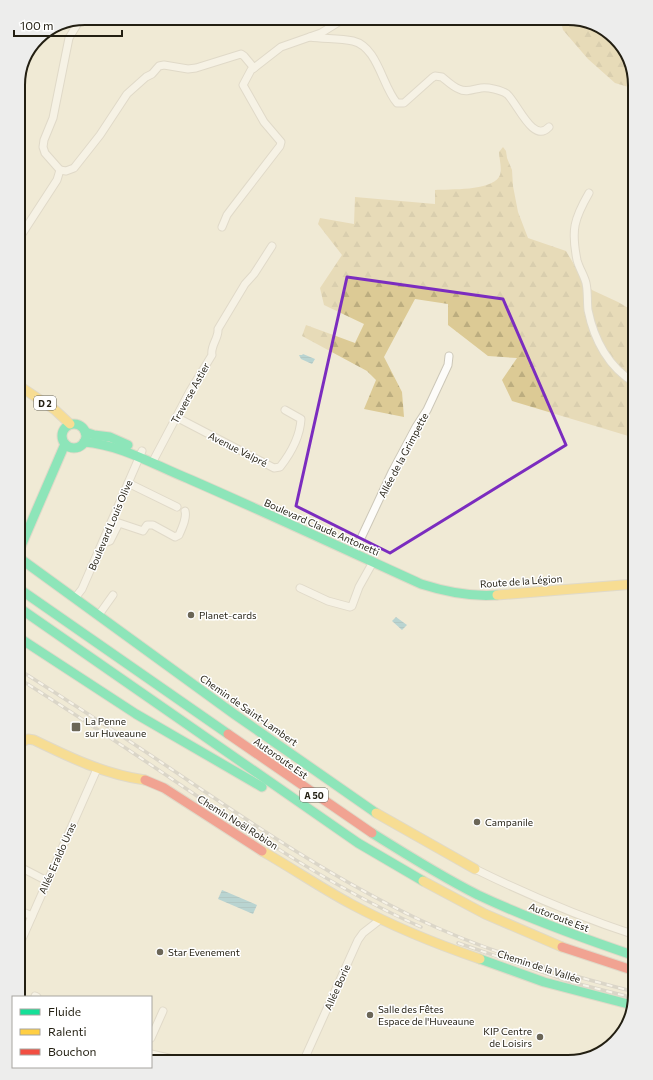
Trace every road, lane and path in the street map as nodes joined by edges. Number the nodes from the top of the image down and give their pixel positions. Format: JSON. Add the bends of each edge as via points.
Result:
{"nodes":[{"id":1,"x":334,"y":25,"type":"edge"},
{"id":2,"x":76,"y":26,"type":"edge"},
{"id":3,"x":308,"y":37,"type":"junction"},
{"id":4,"x":254,"y":68,"type":"junction"},
{"id":5,"x":549,"y":127,"type":"dead end"},
{"id":6,"x":60,"y":170,"type":"junction"},
{"id":7,"x":589,"y":193,"type":"dead end"},
{"id":8,"x":222,"y":227,"type":"dead end"},
{"id":9,"x":25,"y":229,"type":"edge"},
{"id":10,"x":272,"y":246,"type":"dead end"},
{"id":11,"x":449,"y":356,"type":"dead end"},
{"id":12,"x":628,"y":378,"type":"edge"},
{"id":13,"x":25,"y":390,"type":"edge"},
{"id":14,"x":25,"y":396,"type":"edge"},
{"id":15,"x":285,"y":410,"type":"dead end"},
{"id":16,"x":176,"y":417,"type":"junction"},
{"id":17,"x":70,"y":424,"type":"junction"},
{"id":18,"x":63,"y":431,"type":"junction"},
{"id":19,"x":85,"y":432,"type":"junction"},
{"id":20,"x":84,"y":442,"type":"junction"},
{"id":21,"x":65,"y":444,"type":"junction"},
{"id":22,"x":141,"y":454,"type":"junction"},
{"id":23,"x":154,"y":460,"type":"junction"},
{"id":24,"x":128,"y":483,"type":"junction"},
{"id":25,"x":178,"y":507,"type":"dead end"},
{"id":26,"x":185,"y":511,"type":"dead end"},
{"id":27,"x":25,"y":537,"type":"edge"},
{"id":28,"x":104,"y":541,"type":"junction"},
{"id":29,"x":354,"y":553,"type":"junction"},
{"id":30,"x":25,"y":562,"type":"edge"},
{"id":31,"x":373,"y":562,"type":"junction"},
{"id":32,"x":411,"y":579,"type":"joint"},
{"id":33,"x":628,"y":585,"type":"edge"},
{"id":34,"x":300,"y":588,"type":"dead end"},
{"id":35,"x":25,"y":593,"type":"edge"},
{"id":36,"x":113,"y":595,"type":"dead end"},
{"id":37,"x":75,"y":598,"type":"junction"},
{"id":38,"x":25,"y":612,"type":"edge"},
{"id":39,"x":98,"y":616,"type":"junction"},
{"id":40,"x":25,"y":642,"type":"edge"},
{"id":41,"x":25,"y":740,"type":"edge"},
{"id":42,"x":97,"y":769,"type":"junction"},
{"id":43,"x":358,"y":843,"type":"junction"},
{"id":44,"x":475,"y":869,"type":"joint"},
{"id":45,"x":25,"y":870,"type":"edge"},
{"id":46,"x":48,"y":881,"type":"junction"},
{"id":47,"x":25,"y":913,"type":"edge"},
{"id":48,"x":32,"y":916,"type":"junction"},
{"id":49,"x":381,"y":919,"type":"junction"},
{"id":50,"x":25,"y":932,"type":"edge"},
{"id":51,"x":628,"y":932,"type":"edge"},
{"id":52,"x":440,"y":945,"type":"joint"},
{"id":53,"x":628,"y":954,"type":"edge"},
{"id":54,"x":628,"y":969,"type":"edge"},
{"id":55,"x":627,"y":1004,"type":"edge"},
{"id":56,"x":163,"y":1011,"type":"dead end"},
{"id":57,"x":152,"y":1036,"type":"edge"},
{"id":58,"x":306,"y":1055,"type":"edge"}],
"edges":[{"from":1,"to":3,"type":"street"},
{"from":2,"to":6,"type":"street","via":[[69,38],[53,118],[43,147]]},
{"from":3,"to":4,"type":"street","via":[[281,47]]},
{"from":3,"to":5,"type":"street","via":[[351,41],[361,45],[372,56],[396,103],[404,103],[432,78],[442,76],[459,89],[482,87],[505,93],[532,128],[542,132]]},
{"from":4,"to":6,"type":"street","via":[[241,54],[192,69],[159,66],[127,94],[74,168]]},
{"from":4,"to":8,"type":"street","via":[[243,85],[264,122],[280,142],[280,146],[227,215]]},
{"from":6,"to":9,"type":"street","via":[[57,180]]},
{"from":7,"to":12,"type":"street","via":[[574,224],[577,261],[586,283],[588,310],[596,338],[604,354]]},
{"from":10,"to":16,"type":"street","name":"Traverse Astier","via":[[218,329],[219,335],[211,351],[212,355]]},
{"from":11,"to":29,"type":"street","name":"Allée de la Grimpette","via":[[448,365],[427,410],[392,472]]},
{"from":13,"to":17,"type":"main road","number":"D 2"},
{"from":14,"to":18,"type":"main road","number":"D 2","via":[[51,413]]},
{"from":15,"to":16,"type":"street","name":"Avenue Valpré","via":[[301,419],[300,431],[288,458],[280,467],[274,468]]},
{"from":16,"to":23,"type":"street","name":"Traverse Astier"},
{"from":17,"to":18,"type":"main road"},
{"from":17,"to":19,"type":"main road","via":[[78,424]]},
{"from":18,"to":21,"type":"main road"},
{"from":19,"to":20,"type":"main road"},
{"from":19,"to":22,"type":"main road","name":"Boulevard Claude Antonetti","via":[[110,437]]},
{"from":20,"to":21,"type":"main road","via":[[77,447]]},
{"from":20,"to":22,"type":"main road","name":"Boulevard Claude Antonetti","via":[[97,442]]},
{"from":21,"to":27,"type":"main road"},
{"from":22,"to":23,"type":"main road","name":"Boulevard Claude Antonetti"},
{"from":22,"to":24,"type":"street","name":"Boulevard Louis Olive"},
{"from":23,"to":29,"type":"main road","name":"Boulevard Claude Antonetti"},
{"from":24,"to":25,"type":"street"},
{"from":24,"to":28,"type":"street","name":"Boulevard Louis Olive"},
{"from":26,"to":28,"type":"street","via":[[184,523],[179,535],[175,537],[153,525],[148,525],[143,531],[119,523],[110,541]]},
{"from":28,"to":37,"type":"street","name":"Boulevard Louis Olive","via":[[82,589]]},
{"from":29,"to":31,"type":"main road","name":"Boulevard Claude Antonetti"},
{"from":30,"to":37,"type":"main road","name":"Chemin de Saint-Lambert"},
{"from":31,"to":32,"type":"main road","name":"Boulevard Claude Antonetti"},
{"from":31,"to":34,"type":"street","via":[[350,607],[328,601]]},
{"from":32,"to":33,"type":"main road","name":"Route de la Légion","via":[[430,588],[483,596]]},
{"from":35,"to":53,"type":"main road","name":"Autoroute Est","number":"A 50","via":[[323,802],[410,857],[512,910]]},
{"from":36,"to":39,"type":"street"},
{"from":37,"to":39,"type":"main road","name":"Chemin de Saint-Lambert"},
{"from":38,"to":43,"type":"main road","number":"A 50"},
{"from":39,"to":44,"type":"main road","name":"Chemin de Saint-Lambert","via":[[234,714],[380,814]]},
{"from":40,"to":43,"type":"main road","via":[[136,714]]},
{"from":41,"to":42,"type":"main road","name":"Chemin Noël Robion","via":[[34,740]]},
{"from":42,"to":46,"type":"street","name":"Allée Eraldo Uras"},
{"from":42,"to":49,"type":"main road","name":"Chemin Noël Robion","via":[[148,781],[164,788],[244,840]]},
{"from":43,"to":54,"type":"main road","number":"A 50","via":[[453,898],[505,923]]},
{"from":44,"to":51,"type":"street","via":[[565,909]]},
{"from":45,"to":46,"type":"street"},
{"from":46,"to":48,"type":"street","name":"Allée Eraldo Uras"},
{"from":47,"to":48,"type":"street"},
{"from":48,"to":50,"type":"street","name":"Allée Eraldo Uras"},
{"from":49,"to":52,"type":"main road","name":"Chemin Noël Robion"},
{"from":49,"to":58,"type":"street","name":"Allée Borie","via":[[358,940]]},
{"from":52,"to":55,"type":"main road","name":"Chemin de la Vallée","via":[[544,982]]},
{"from":56,"to":57,"type":"street"}]}
